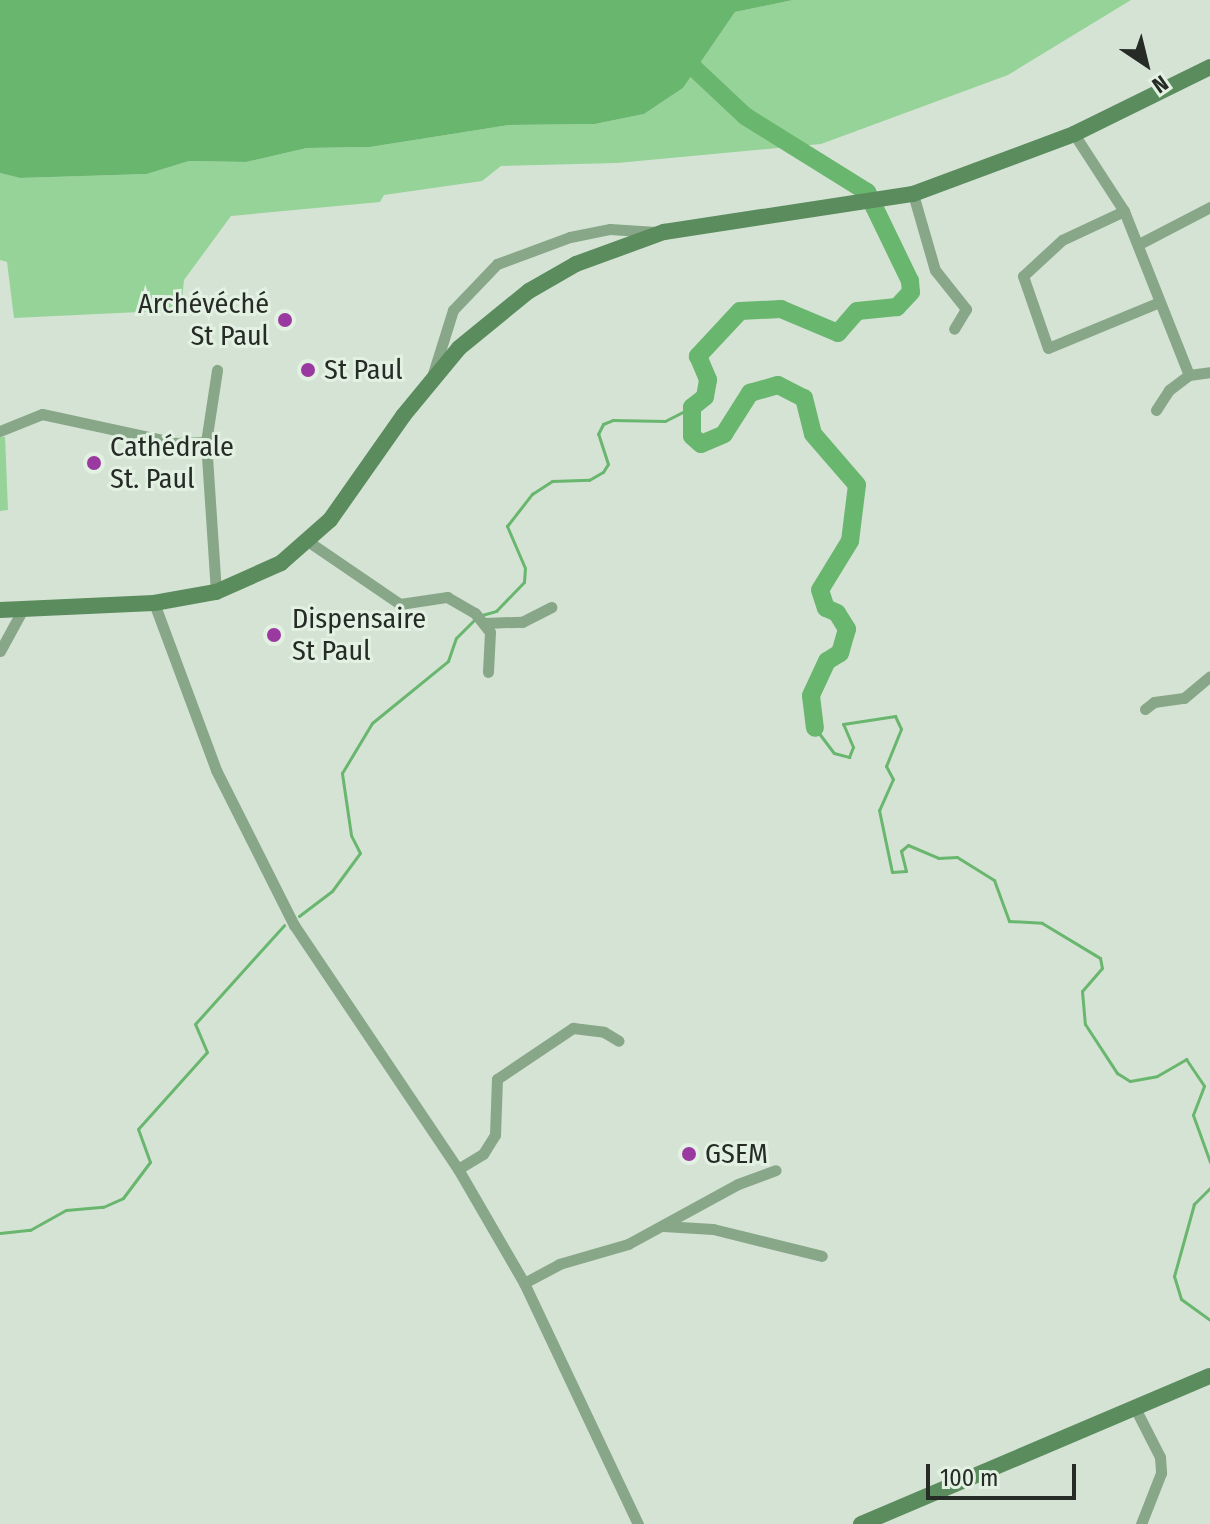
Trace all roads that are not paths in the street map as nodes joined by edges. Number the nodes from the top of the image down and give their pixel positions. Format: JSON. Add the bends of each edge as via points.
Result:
{"nodes":[{"id":1,"x":1210,"y":67,"type":"edge"},
{"id":2,"x":1074,"y":134,"type":"junction"},
{"id":3,"x":909,"y":195,"type":"junction"},
{"id":4,"x":1210,"y":207,"type":"edge"},
{"id":5,"x":1124,"y":211,"type":"junction"},
{"id":6,"x":664,"y":232,"type":"junction"},
{"id":7,"x":1139,"y":244,"type":"junction"},
{"id":8,"x":1157,"y":303,"type":"junction"},
{"id":9,"x":954,"y":329,"type":"dead end"},
{"id":10,"x":217,"y":370,"type":"dead end"},
{"id":11,"x":1210,"y":372,"type":"edge"},
{"id":12,"x":1189,"y":375,"type":"junction"},
{"id":13,"x":432,"y":377,"type":"junction"},
{"id":14,"x":1156,"y":410,"type":"dead end"},
{"id":15,"x":0,"y":431,"type":"edge"},
{"id":16,"x":206,"y":442,"type":"junction"},
{"id":17,"x":309,"y":542,"type":"junction"},
{"id":18,"x":216,"y":592,"type":"junction"},
{"id":19,"x":154,"y":603,"type":"junction"},
{"id":20,"x":551,"y":607,"type":"dead end"},
{"id":21,"x":23,"y":609,"type":"junction"},
{"id":22,"x":0,"y":610,"type":"edge"},
{"id":23,"x":484,"y":623,"type":"junction"},
{"id":24,"x":0,"y":651,"type":"edge"},
{"id":25,"x":488,"y":672,"type":"dead end"},
{"id":26,"x":1210,"y":676,"type":"edge"},
{"id":27,"x":1145,"y":709,"type":"dead end"},
{"id":28,"x":619,"y":1041,"type":"dead end"},
{"id":29,"x":458,"y":1169,"type":"junction"},
{"id":30,"x":776,"y":1170,"type":"dead end"},
{"id":31,"x":705,"y":1203,"type":"junction"},
{"id":32,"x":663,"y":1226,"type":"junction"},
{"id":33,"x":713,"y":1229,"type":"junction"},
{"id":34,"x":822,"y":1256,"type":"dead end"},
{"id":35,"x":524,"y":1283,"type":"junction"},
{"id":36,"x":1210,"y":1376,"type":"edge"},
{"id":37,"x":1134,"y":1406,"type":"junction"},
{"id":38,"x":638,"y":1524,"type":"edge"},
{"id":39,"x":861,"y":1524,"type":"edge"},
{"id":40,"x":1141,"y":1524,"type":"edge"}],
"edges":[{"from":1,"to":2,"type":"main road"},
{"from":2,"to":3,"type":"main road"},
{"from":2,"to":5,"type":"street"},
{"from":3,"to":6,"type":"main road"},
{"from":3,"to":9,"type":"street","via":[[935,270],[966,309]]},
{"from":4,"to":7,"type":"street"},
{"from":5,"to":7,"type":"street"},
{"from":5,"to":8,"type":"street","via":[[1062,240],[1023,276],[1048,348]]},
{"from":6,"to":13,"type":"main road","via":[[576,264],[529,291]]},
{"from":6,"to":13,"type":"street","via":[[596,232],[542,244],[497,264],[453,310]]},
{"from":7,"to":8,"type":"street"},
{"from":8,"to":12,"type":"street"},
{"from":10,"to":16,"type":"street"},
{"from":11,"to":12,"type":"street"},
{"from":12,"to":14,"type":"street","via":[[1169,390]]},
{"from":13,"to":17,"type":"main road","via":[[356,487]]},
{"from":15,"to":16,"type":"street","via":[[42,414],[176,443]]},
{"from":16,"to":18,"type":"street"},
{"from":17,"to":18,"type":"main road","via":[[254,578]]},
{"from":17,"to":23,"type":"street","via":[[400,604],[447,597]]},
{"from":18,"to":19,"type":"main road"},
{"from":19,"to":21,"type":"main road"},
{"from":19,"to":29,"type":"street","via":[[216,770],[294,925]]},
{"from":20,"to":23,"type":"street","via":[[522,622]]},
{"from":21,"to":22,"type":"main road"},
{"from":21,"to":24,"type":"street"},
{"from":23,"to":25,"type":"street","via":[[492,644]]},
{"from":26,"to":27,"type":"street","via":[[1184,698],[1154,702]]},
{"from":28,"to":29,"type":"street","via":[[604,1032],[573,1028],[497,1079],[495,1135],[483,1154]]},
{"from":29,"to":35,"type":"street"},
{"from":30,"to":31,"type":"street"},
{"from":31,"to":32,"type":"street"},
{"from":31,"to":33,"type":"street"},
{"from":32,"to":33,"type":"street"},
{"from":32,"to":35,"type":"street","via":[[603,1255],[559,1264]]},
{"from":33,"to":34,"type":"street"},
{"from":35,"to":38,"type":"street"},
{"from":36,"to":37,"type":"main road"},
{"from":37,"to":39,"type":"main road"},
{"from":37,"to":40,"type":"street","via":[[1160,1457],[1161,1473]]}]}
